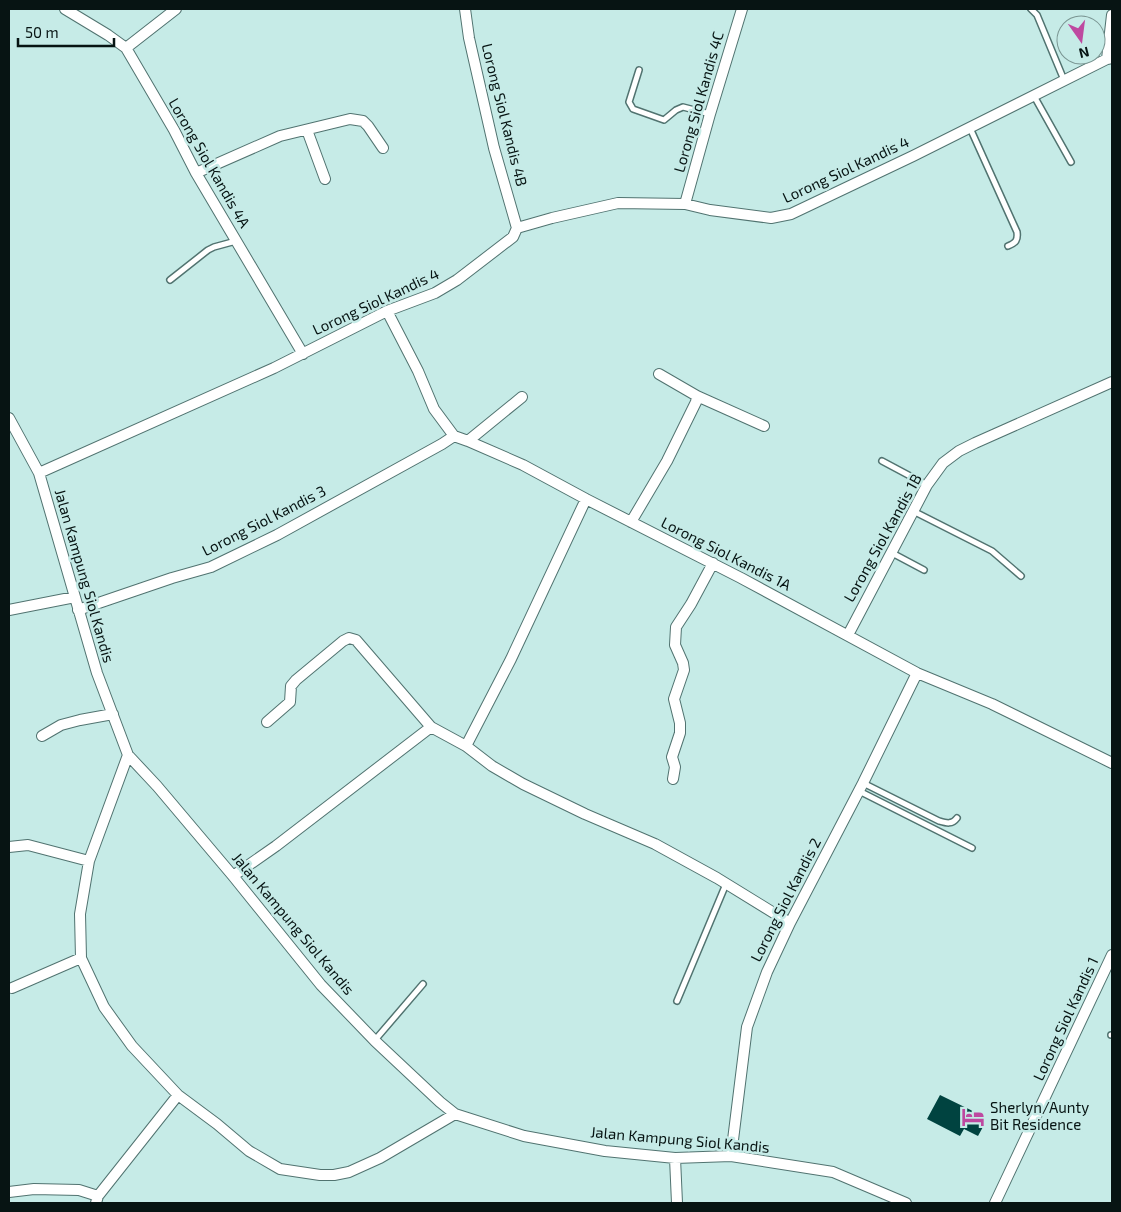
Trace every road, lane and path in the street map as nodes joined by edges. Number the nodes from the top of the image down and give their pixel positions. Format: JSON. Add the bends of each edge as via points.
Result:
{"nodes":[{"id":1,"x":65,"y":9,"type":"edge"},
{"id":2,"x":176,"y":9,"type":"edge"},
{"id":3,"x":465,"y":9,"type":"edge"},
{"id":4,"x":742,"y":9,"type":"edge"},
{"id":5,"x":1031,"y":9,"type":"edge"},
{"id":6,"x":1112,"y":15,"type":"edge"},
{"id":7,"x":126,"y":48,"type":"junction"},
{"id":8,"x":1110,"y":59,"type":"edge"},
{"id":9,"x":639,"y":70,"type":"dead end"},
{"id":10,"x":1064,"y":81,"type":"junction"},
{"id":11,"x":1034,"y":96,"type":"junction"},
{"id":12,"x":710,"y":114,"type":"junction"},
{"id":13,"x":969,"y":128,"type":"junction"},
{"id":14,"x":307,"y":130,"type":"junction"},
{"id":15,"x":383,"y":148,"type":"dead end"},
{"id":16,"x":1072,"y":162,"type":"dead end"},
{"id":17,"x":196,"y":173,"type":"junction"},
{"id":18,"x":325,"y":179,"type":"dead end"},
{"id":19,"x":685,"y":204,"type":"junction"},
{"id":20,"x":517,"y":228,"type":"junction"},
{"id":21,"x":236,"y":240,"type":"junction"},
{"id":22,"x":1008,"y":246,"type":"dead end"},
{"id":23,"x":170,"y":280,"type":"dead end"},
{"id":24,"x":387,"y":311,"type":"junction"},
{"id":25,"x":303,"y":354,"type":"junction"},
{"id":26,"x":659,"y":374,"type":"dead end"},
{"id":27,"x":1112,"y":382,"type":"edge"},
{"id":28,"x":696,"y":396,"type":"junction"},
{"id":29,"x":522,"y":397,"type":"dead end"},
{"id":30,"x":9,"y":418,"type":"edge"},
{"id":31,"x":764,"y":426,"type":"dead end"},
{"id":32,"x":454,"y":436,"type":"junction"},
{"id":33,"x":468,"y":440,"type":"junction"},
{"id":34,"x":882,"y":461,"type":"dead end"},
{"id":35,"x":39,"y":473,"type":"junction"},
{"id":36,"x":927,"y":485,"type":"junction"},
{"id":37,"x":586,"y":499,"type":"junction"},
{"id":38,"x":913,"y":511,"type":"junction"},
{"id":39,"x":631,"y":522,"type":"junction"},
{"id":40,"x":892,"y":552,"type":"junction"},
{"id":41,"x":713,"y":563,"type":"junction"},
{"id":42,"x":924,"y":570,"type":"dead end"},
{"id":43,"x":1021,"y":576,"type":"dead end"},
{"id":44,"x":75,"y":597,"type":"junction"},
{"id":45,"x":9,"y":610,"type":"edge"},
{"id":46,"x":78,"y":610,"type":"junction"},
{"id":47,"x":848,"y":635,"type":"junction"},
{"id":48,"x":917,"y":673,"type":"junction"},
{"id":49,"x":113,"y":714,"type":"junction"},
{"id":50,"x":267,"y":722,"type":"dead end"},
{"id":51,"x":431,"y":727,"type":"junction"},
{"id":52,"x":42,"y":736,"type":"dead end"},
{"id":53,"x":466,"y":746,"type":"junction"},
{"id":54,"x":128,"y":755,"type":"junction"},
{"id":55,"x":1112,"y":763,"type":"edge"},
{"id":56,"x":673,"y":779,"type":"dead end"},
{"id":57,"x":861,"y":787,"type":"junction"},
{"id":58,"x":957,"y":818,"type":"dead end"},
{"id":59,"x":9,"y":847,"type":"edge"},
{"id":60,"x":972,"y":848,"type":"dead end"},
{"id":61,"x":89,"y":862,"type":"junction"},
{"id":62,"x":233,"y":876,"type":"junction"},
{"id":63,"x":726,"y":884,"type":"junction"},
{"id":64,"x":790,"y":923,"type":"junction"},
{"id":65,"x":1112,"y":955,"type":"edge"},
{"id":66,"x":81,"y":958,"type":"junction"},
{"id":67,"x":423,"y":984,"type":"dead end"},
{"id":68,"x":12,"y":988,"type":"dead end"},
{"id":69,"x":676,"y":1001,"type":"dead end"},
{"id":70,"x":374,"y":1041,"type":"junction"},
{"id":71,"x":178,"y":1094,"type":"junction"},
{"id":72,"x":455,"y":1114,"type":"junction"},
{"id":73,"x":731,"y":1156,"type":"junction"},
{"id":74,"x":674,"y":1158,"type":"junction"},
{"id":75,"x":9,"y":1192,"type":"edge"},
{"id":76,"x":97,"y":1200,"type":"edge"},
{"id":77,"x":676,"y":1203,"type":"edge"},
{"id":78,"x":906,"y":1203,"type":"edge"},
{"id":79,"x":995,"y":1203,"type":"edge"}],
"edges":[{"from":1,"to":7,"type":"street","name":"Lorong Siol Kandis 4A"},
{"from":2,"to":7,"type":"street"},
{"from":3,"to":20,"type":"street","name":"Lorong Siol Kandis 4B","via":[[494,148]]},
{"from":4,"to":12,"type":"street","name":"Lorong Siol Kandis 4C"},
{"from":5,"to":10,"type":"lane","via":[[1037,15]]},
{"from":6,"to":8,"type":"street"},
{"from":7,"to":17,"type":"street","name":"Lorong Siol Kandis 4A"},
{"from":8,"to":10,"type":"street","name":"Lorong Siol Kandis 4"},
{"from":9,"to":12,"type":"lane","via":[[629,102],[633,109],[664,120],[683,107]]},
{"from":10,"to":11,"type":"street","name":"Lorong Siol Kandis 4"},
{"from":11,"to":13,"type":"street","name":"Lorong Siol Kandis 4"},
{"from":11,"to":16,"type":"lane"},
{"from":12,"to":19,"type":"street","name":"Lorong Siol Kandis 4C"},
{"from":13,"to":19,"type":"street","name":"Lorong Siol Kandis 4","via":[[791,214],[771,218]]},
{"from":13,"to":22,"type":"lane","via":[[1018,237],[1014,244]]},
{"from":14,"to":15,"type":"street","via":[[356,120],[368,126]]},
{"from":14,"to":17,"type":"street","via":[[280,136]]},
{"from":14,"to":18,"type":"street"},
{"from":17,"to":21,"type":"street","name":"Lorong Siol Kandis 4A"},
{"from":19,"to":20,"type":"street","name":"Lorong Siol Kandis 4","via":[[618,203]]},
{"from":20,"to":24,"type":"street","name":"Lorong Siol Kandis 4","via":[[513,237],[448,286]]},
{"from":21,"to":23,"type":"lane","via":[[208,250]]},
{"from":21,"to":25,"type":"street","name":"Lorong Siol Kandis 4A"},
{"from":24,"to":25,"type":"street","name":"Lorong Siol Kandis 4"},
{"from":24,"to":32,"type":"street","via":[[434,409]]},
{"from":25,"to":35,"type":"street","name":"Lorong Siol Kandis 4"},
{"from":26,"to":28,"type":"street"},
{"from":27,"to":36,"type":"street","name":"Lorong Siol Kandis 1B","via":[[959,451],[943,463]]},
{"from":28,"to":31,"type":"street"},
{"from":28,"to":39,"type":"street","via":[[667,460]]},
{"from":29,"to":33,"type":"street"},
{"from":30,"to":35,"type":"street","name":"Jalan Kampung Siol Kandis"},
{"from":32,"to":33,"type":"street","name":"Lorong Siol Kandis 1A"},
{"from":32,"to":46,"type":"street","name":"Lorong Siol Kandis 3","via":[[277,535],[211,567]]},
{"from":33,"to":37,"type":"street","name":"Lorong Siol Kandis 1A"},
{"from":34,"to":36,"type":"lane"},
{"from":35,"to":44,"type":"street","name":"Jalan Kampung Siol Kandis"},
{"from":36,"to":38,"type":"street","name":"Lorong Siol Kandis 1B"},
{"from":37,"to":39,"type":"street","name":"Lorong Siol Kandis 1A"},
{"from":37,"to":53,"type":"street"},
{"from":38,"to":40,"type":"street","name":"Lorong Siol Kandis 1B"},
{"from":38,"to":43,"type":"lane","via":[[992,551]]},
{"from":39,"to":41,"type":"street","name":"Lorong Siol Kandis 1A"},
{"from":40,"to":42,"type":"lane"},
{"from":40,"to":47,"type":"street","name":"Lorong Siol Kandis 1B"},
{"from":41,"to":47,"type":"street","name":"Lorong Siol Kandis 1A"},
{"from":41,"to":56,"type":"street","via":[[676,627],[674,645],[684,670],[674,699],[680,733],[672,757],[675,767]]},
{"from":44,"to":45,"type":"street"},
{"from":44,"to":46,"type":"street","name":"Jalan Kampung Siol Kandis"},
{"from":46,"to":49,"type":"street","name":"Jalan Kampung Siol Kandis"},
{"from":47,"to":48,"type":"street","name":"Lorong Siol Kandis 1A"},
{"from":48,"to":55,"type":"street","name":"Lorong Siol Kandis 1A","via":[[992,704]]},
{"from":48,"to":57,"type":"street","name":"Lorong Siol Kandis 2"},
{"from":49,"to":52,"type":"street","via":[[80,720]]},
{"from":49,"to":54,"type":"street","name":"Jalan Kampung Siol Kandis"},
{"from":50,"to":51,"type":"street","via":[[290,702],[291,686],[296,680],[350,638],[356,640]]},
{"from":51,"to":53,"type":"street"},
{"from":51,"to":62,"type":"street"},
{"from":53,"to":63,"type":"street","via":[[523,784],[655,844]]},
{"from":54,"to":61,"type":"street"},
{"from":54,"to":62,"type":"street","name":"Jalan Kampung Siol Kandis"},
{"from":57,"to":58,"type":"lane","via":[[939,821],[950,823]]},
{"from":57,"to":60,"type":"lane"},
{"from":57,"to":64,"type":"street","name":"Lorong Siol Kandis 2"},
{"from":59,"to":61,"type":"street","via":[[28,845]]},
{"from":61,"to":66,"type":"street","via":[[80,914]]},
{"from":62,"to":70,"type":"street","name":"Jalan Kampung Siol Kandis","via":[[320,985]]},
{"from":63,"to":64,"type":"street"},
{"from":63,"to":69,"type":"lane"},
{"from":64,"to":73,"type":"street","name":"Lorong Siol Kandis 2","via":[[767,972],[748,1027]]},
{"from":65,"to":79,"type":"street","name":"Lorong Siol Kandis 1"},
{"from":66,"to":68,"type":"street"},
{"from":66,"to":71,"type":"street","via":[[104,1007],[132,1046]]},
{"from":67,"to":70,"type":"lane"},
{"from":70,"to":72,"type":"street","name":"Jalan Kampung Siol Kandis"},
{"from":71,"to":72,"type":"street","via":[[248,1151],[280,1169],[320,1175],[349,1172],[380,1158]]},
{"from":71,"to":76,"type":"street"},
{"from":72,"to":74,"type":"street","name":"Jalan Kampung Siol Kandis","via":[[524,1136],[605,1152]]},
{"from":73,"to":74,"type":"street","name":"Jalan Kampung Siol Kandis"},
{"from":73,"to":78,"type":"street","name":"Jalan Kampung Siol Kandis","via":[[833,1172]]},
{"from":74,"to":77,"type":"street"},
{"from":75,"to":76,"type":"street","via":[[79,1190]]}]}
